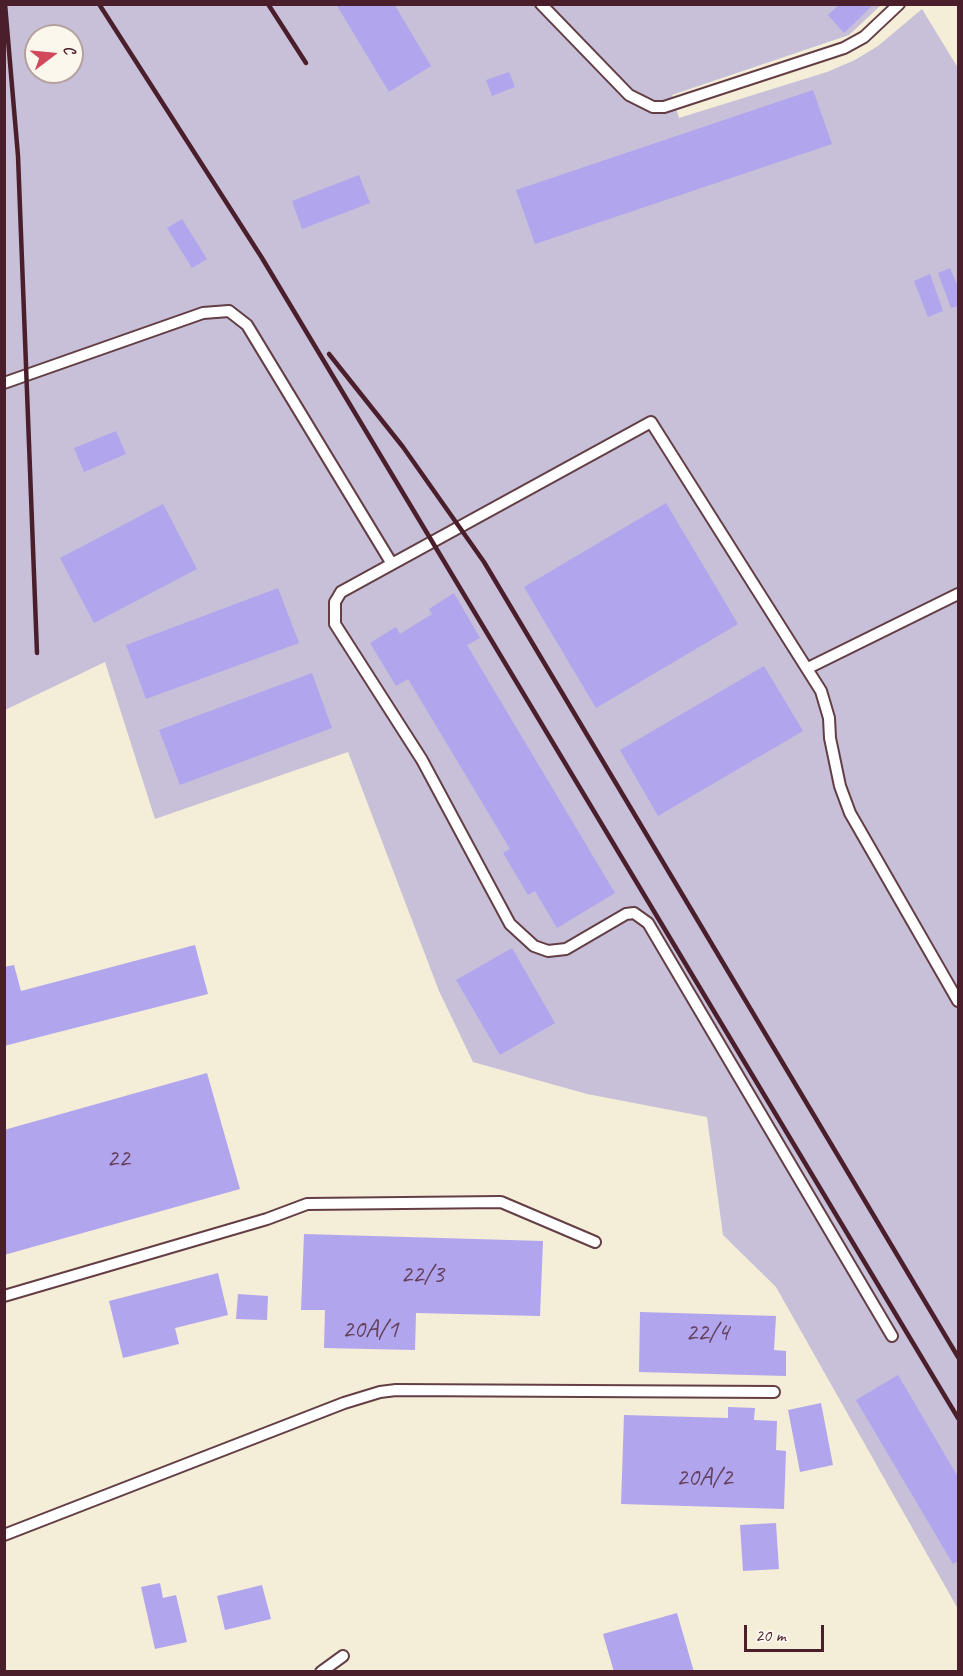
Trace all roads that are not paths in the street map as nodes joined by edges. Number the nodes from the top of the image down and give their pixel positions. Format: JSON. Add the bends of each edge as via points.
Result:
{"nodes":[{"id":1,"x":541,"y":4,"type":"edge"},
{"id":2,"x":899,"y":4,"type":"edge"},
{"id":3,"x":4,"y":383,"type":"edge"},
{"id":4,"x":392,"y":564,"type":"junction"},
{"id":5,"x":958,"y":594,"type":"edge"},
{"id":6,"x":808,"y":668,"type":"junction"},
{"id":7,"x":958,"y":1001,"type":"edge"},
{"id":8,"x":595,"y":1242,"type":"dead end"},
{"id":9,"x":4,"y":1296,"type":"edge"},
{"id":10,"x":892,"y":1336,"type":"dead end"},
{"id":11,"x":774,"y":1392,"type":"dead end"},
{"id":12,"x":4,"y":1535,"type":"edge"},
{"id":13,"x":343,"y":1656,"type":"dead end"},
{"id":14,"x":321,"y":1671,"type":"edge"}],
"edges":[{"from":1,"to":2,"type":"lane","via":[[629,95],[653,107],[664,107],[844,48],[864,37]]},
{"from":3,"to":4,"type":"lane","via":[[203,313],[229,312],[247,325]]},
{"from":4,"to":6,"type":"lane","via":[[651,422]]},
{"from":4,"to":10,"type":"lane","via":[[341,592],[335,602],[335,624],[422,760],[510,924],[534,946],[548,951],[566,949],[626,914],[634,913],[648,923]]},
{"from":5,"to":6,"type":"lane"},
{"from":6,"to":7,"type":"lane","via":[[821,691],[829,718],[835,762],[850,813]]},
{"from":8,"to":9,"type":"lane","via":[[501,1202],[307,1204]]},
{"from":11,"to":12,"type":"lane","via":[[380,1392]]},
{"from":13,"to":14,"type":"lane"}]}
